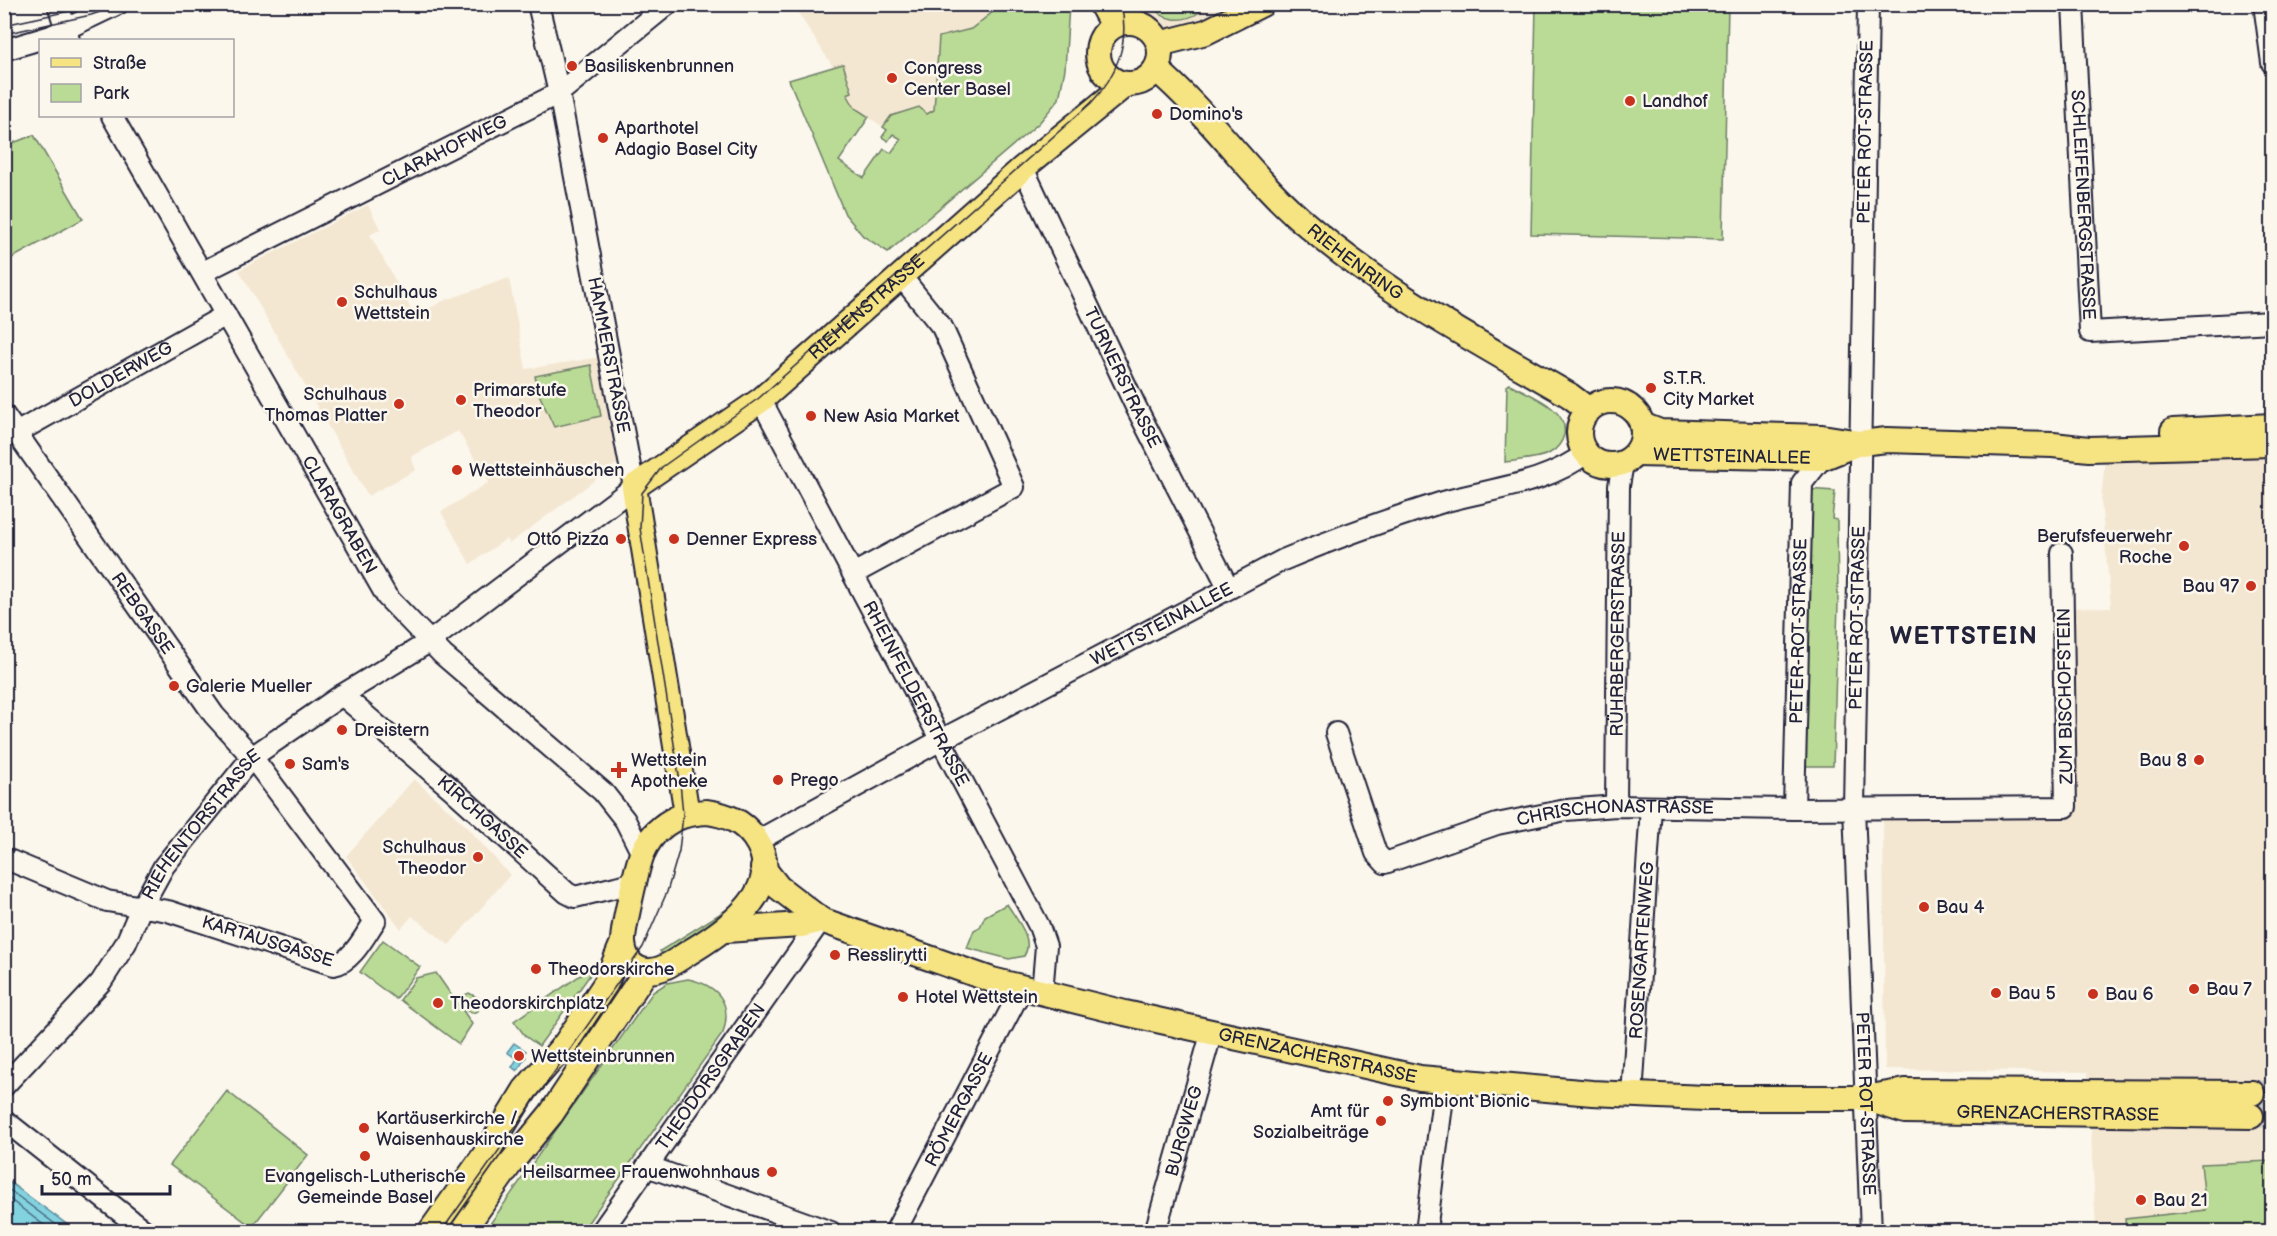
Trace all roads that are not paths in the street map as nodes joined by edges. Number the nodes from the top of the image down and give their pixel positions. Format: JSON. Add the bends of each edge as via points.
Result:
{"nodes":[{"id":1,"x":58,"y":4,"type":"edge"},
{"id":2,"x":118,"y":4,"type":"edge"},
{"id":3,"x":538,"y":4,"type":"edge"},
{"id":4,"x":668,"y":4,"type":"edge"},
{"id":5,"x":1101,"y":4,"type":"edge"},
{"id":6,"x":1262,"y":4,"type":"edge"},
{"id":7,"x":1868,"y":4,"type":"edge"},
{"id":8,"x":2073,"y":4,"type":"edge"},
{"id":9,"x":2264,"y":4,"type":"edge"},
{"id":10,"x":1113,"y":26,"type":"junction"},
{"id":11,"x":67,"y":35,"type":"edge"},
{"id":12,"x":50,"y":39,"type":"edge"},
{"id":13,"x":39,"y":42,"type":"edge"},
{"id":14,"x":1159,"y":44,"type":"junction"},
{"id":15,"x":4,"y":50,"type":"edge"},
{"id":16,"x":1097,"y":55,"type":"junction"},
{"id":17,"x":2272,"y":63,"type":"edge"},
{"id":18,"x":1156,"y":69,"type":"junction"},
{"id":19,"x":1126,"y":84,"type":"junction"},
{"id":20,"x":559,"y":93,"type":"junction"},
{"id":21,"x":1089,"y":115,"type":"junction"},
{"id":22,"x":113,"y":117,"type":"edge"},
{"id":23,"x":1023,"y":168,"type":"junction"},
{"id":24,"x":203,"y":272,"type":"junction"},
{"id":25,"x":900,"y":275,"type":"junction"},
{"id":26,"x":226,"y":315,"type":"junction"},
{"id":27,"x":2272,"y":322,"type":"edge"},
{"id":28,"x":761,"y":400,"type":"junction"},
{"id":29,"x":1589,"y":410,"type":"junction"},
{"id":30,"x":4,"y":415,"type":"edge"},
{"id":31,"x":1642,"y":425,"type":"junction"},
{"id":32,"x":2272,"y":426,"type":"edge"},
{"id":33,"x":16,"y":433,"type":"junction"},
{"id":34,"x":1860,"y":443,"type":"junction"},
{"id":35,"x":2272,"y":444,"type":"edge"},
{"id":36,"x":2053,"y":445,"type":"junction"},
{"id":37,"x":1586,"y":453,"type":"junction"},
{"id":38,"x":1630,"y":458,"type":"junction"},
{"id":39,"x":1822,"y":458,"type":"junction"},
{"id":40,"x":634,"y":487,"type":"junction"},
{"id":41,"x":2062,"y":553,"type":"dead end"},
{"id":42,"x":854,"y":574,"type":"junction"},
{"id":43,"x":1228,"y":587,"type":"junction"},
{"id":44,"x":429,"y":642,"type":"junction"},
{"id":45,"x":342,"y":696,"type":"junction"},
{"id":46,"x":1336,"y":733,"type":"dead end"},
{"id":47,"x":940,"y":740,"type":"junction"},
{"id":48,"x":252,"y":757,"type":"junction"},
{"id":49,"x":1616,"y":806,"type":"junction"},
{"id":50,"x":1651,"y":807,"type":"junction"},
{"id":51,"x":1854,"y":808,"type":"junction"},
{"id":52,"x":1794,"y":809,"type":"junction"},
{"id":53,"x":687,"y":813,"type":"junction"},
{"id":54,"x":757,"y":842,"type":"junction"},
{"id":55,"x":642,"y":854,"type":"junction"},
{"id":56,"x":5,"y":858,"type":"edge"},
{"id":57,"x":763,"y":868,"type":"junction"},
{"id":58,"x":636,"y":882,"type":"junction"},
{"id":59,"x":141,"y":908,"type":"junction"},
{"id":60,"x":821,"y":920,"type":"junction"},
{"id":61,"x":375,"y":921,"type":"joint"},
{"id":62,"x":726,"y":930,"type":"junction"},
{"id":63,"x":623,"y":942,"type":"junction"},
{"id":64,"x":646,"y":971,"type":"junction"},
{"id":65,"x":1032,"y":991,"type":"junction"},
{"id":66,"x":1212,"y":1031,"type":"junction"},
{"id":67,"x":1445,"y":1081,"type":"junction"},
{"id":68,"x":4,"y":1086,"type":"edge"},
{"id":69,"x":1632,"y":1096,"type":"junction"},
{"id":70,"x":1865,"y":1098,"type":"junction"},
{"id":71,"x":2252,"y":1105,"type":"tunnel mouth"},
{"id":72,"x":4,"y":1120,"type":"edge"},
{"id":73,"x":647,"y":1166,"type":"junction"},
{"id":74,"x":146,"y":1232,"type":"edge"},
{"id":75,"x":430,"y":1232,"type":"edge"},
{"id":76,"x":462,"y":1232,"type":"edge"},
{"id":77,"x":601,"y":1232,"type":"edge"},
{"id":78,"x":831,"y":1232,"type":"edge"},
{"id":79,"x":895,"y":1232,"type":"edge"},
{"id":80,"x":1155,"y":1232,"type":"edge"},
{"id":81,"x":1426,"y":1232,"type":"edge"},
{"id":82,"x":1871,"y":1232,"type":"edge"}],
"edges":[{"from":1,"to":11,"type":"street"},
{"from":2,"to":11,"type":"street"},
{"from":3,"to":20,"type":"street","name":"HAMMERSTRASSE"},
{"from":4,"to":20,"type":"street","name":"CLARAHOFWEG"},
{"from":5,"to":10,"type":"main road"},
{"from":6,"to":14,"type":"main road","via":[[1206,32]]},
{"from":7,"to":34,"type":"street","name":"PETER ROT-STRASSE"},
{"from":8,"to":27,"type":"street","name":"SCHLEIFENBERGSTRASSE","via":[[2090,332]]},
{"from":9,"to":17,"type":"street"},
{"from":10,"to":14,"type":"main road","via":[[1124,22],[1141,24]]},
{"from":10,"to":16,"type":"main road","via":[[1101,38]]},
{"from":11,"to":12,"type":"street"},
{"from":13,"to":15,"type":"street"},
{"from":14,"to":18,"type":"main road"},
{"from":16,"to":19,"type":"main road","via":[[1103,70]]},
{"from":16,"to":21,"type":"main road"},
{"from":18,"to":19,"type":"main road","via":[[1143,81]]},
{"from":18,"to":29,"type":"main road","name":"RIEHENRING","via":[[1187,96],[1254,176],[1365,272],[1428,315]]},
{"from":19,"to":21,"type":"main road","name":"RIEHENSTRASSE"},
{"from":20,"to":24,"type":"street","name":"CLARAHOFWEG"},
{"from":20,"to":40,"type":"street","name":"HAMMERSTRASSE"},
{"from":21,"to":23,"type":"main road","name":"RIEHENSTRASSE"},
{"from":22,"to":24,"type":"street","name":"CLARAGRABEN"},
{"from":23,"to":25,"type":"main road","name":"RIEHENSTRASSE"},
{"from":23,"to":43,"type":"street","name":"TURNERSTRASSE","via":[[1136,407]]},
{"from":24,"to":26,"type":"street","name":"CLARAGRABEN"},
{"from":25,"to":28,"type":"main road","name":"RIEHENSTRASSE"},
{"from":25,"to":42,"type":"street","via":[[942,327],[1014,488]]},
{"from":26,"to":33,"type":"street","name":"DOLDERWEG"},
{"from":26,"to":44,"type":"street","name":"CLARAGRABEN","via":[[387,597]]},
{"from":28,"to":40,"type":"main road","name":"RIEHENSTRASSE"},
{"from":28,"to":42,"type":"street","name":"RHEINFELDERSTRASSE"},
{"from":29,"to":31,"type":"main road","name":"WETTSTEINALLEE","via":[[1597,404],[1620,402],[1634,412]]},
{"from":29,"to":37,"type":"main road","via":[[1579,432]]},
{"from":30,"to":33,"type":"street","name":"REBGASSE"},
{"from":31,"to":34,"type":"main road","name":"WETTSTEINALLEE","via":[[1660,432],[1822,437]]},
{"from":31,"to":38,"type":"main road","name":"WETTSTEINALLEE","via":[[1641,444]]},
{"from":32,"to":36,"type":"main road","name":"WETTSTEINALLEE","via":[[2093,435]]},
{"from":33,"to":48,"type":"street","name":"REBGASSE","via":[[214,714]]},
{"from":34,"to":36,"type":"main road","name":"WETTSTEINALLEE","via":[[1887,440]]},
{"from":34,"to":39,"type":"main road","name":"WETTSTEINALLEE"},
{"from":34,"to":51,"type":"street","name":"PETER ROT-STRASSE"},
{"from":35,"to":36,"type":"main road","name":"WETTSTEINALLEE","via":[[2089,449]]},
{"from":37,"to":38,"type":"main road","name":"WETTSTEINALLEE","via":[[1603,464]]},
{"from":37,"to":43,"type":"street","name":"WETTSTEINALLEE","via":[[1565,469],[1535,480],[1445,502],[1341,536]]},
{"from":38,"to":39,"type":"main road","name":"WETTSTEINALLEE"},
{"from":38,"to":49,"type":"street","name":"RÜHRBERGERSTRASSE","via":[[1619,486]]},
{"from":39,"to":52,"type":"street","name":"PETER-ROT-STRASSE","via":[[1802,483]]},
{"from":40,"to":44,"type":"street","name":"RIEHENTORSTRASSE"},
{"from":40,"to":53,"type":"main road","name":"HAMMERSTRASSE"},
{"from":41,"to":51,"type":"street","name":"ZUM BISCHOFSTEIN","via":[[2067,807]]},
{"from":42,"to":47,"type":"street","name":"RHEINFELDERSTRASSE"},
{"from":43,"to":47,"type":"street","name":"WETTSTEINALLEE"},
{"from":44,"to":45,"type":"street","name":"RIEHENTORSTRASSE"},
{"from":44,"to":55,"type":"street","name":"CLARAGRABEN","via":[[603,792],[625,820]]},
{"from":45,"to":48,"type":"street","name":"RIEHENTORSTRASSE"},
{"from":45,"to":58,"type":"street","name":"KIRCHGASSE","via":[[567,893],[576,897]]},
{"from":46,"to":49,"type":"street","name":"CHRISCHONASTRASSE","via":[[1376,854],[1385,863],[1497,824],[1566,810]]},
{"from":47,"to":54,"type":"street","name":"WETTSTEINALLEE"},
{"from":47,"to":65,"type":"street","name":"RHEINFELDERSTRASSE","via":[[1039,926],[1046,946]]},
{"from":48,"to":59,"type":"street","name":"RIEHENTORSTRASSE","via":[[164,866]]},
{"from":48,"to":61,"type":"street","name":"REBGASSE"},
{"from":49,"to":50,"type":"street","name":"CHRISCHONASTRASSE"},
{"from":50,"to":52,"type":"street","name":"CHRISCHONASTRASSE"},
{"from":50,"to":69,"type":"street","name":"ROSENGARTENWEG"},
{"from":51,"to":52,"type":"street","name":"CHRISCHONASTRASSE"},
{"from":51,"to":70,"type":"street","name":"PETER ROT-STRASSE"},
{"from":53,"to":54,"type":"main road","via":[[729,817],[745,827]]},
{"from":53,"to":55,"type":"main road","via":[[660,828]]},
{"from":54,"to":57,"type":"main road"},
{"from":55,"to":58,"type":"main road"},
{"from":56,"to":59,"type":"street","name":"KARTAUSGASSE","via":[[108,901]]},
{"from":57,"to":60,"type":"main road","name":"GRENZACHERSTRASSE","via":[[778,887]]},
{"from":57,"to":62,"type":"main road","via":[[761,886],[752,903]]},
{"from":58,"to":63,"type":"main road"},
{"from":59,"to":61,"type":"street","name":"KARTAUSGASSE","via":[[168,911],[334,965],[348,958]]},
{"from":59,"to":68,"type":"street","name":"RIEHENTORSTRASSE","via":[[126,943],[101,982]]},
{"from":60,"to":62,"type":"main road","name":"GRENZACHERSTRASSE"},
{"from":60,"to":65,"type":"main road","name":"GRENZACHERSTRASSE"},
{"from":60,"to":73,"type":"street","name":"THEODORSGRABEN"},
{"from":62,"to":64,"type":"main road","via":[[661,969]]},
{"from":63,"to":64,"type":"main road","via":[[631,964]]},
{"from":63,"to":75,"type":"main road","via":[[606,983],[566,1043],[525,1090]]},
{"from":64,"to":76,"type":"main road","via":[[551,1114]]},
{"from":65,"to":66,"type":"main road","name":"GRENZACHERSTRASSE"},
{"from":65,"to":79,"type":"street","name":"RÖMERGASSE"},
{"from":66,"to":67,"type":"main road","name":"GRENZACHERSTRASSE"},
{"from":66,"to":80,"type":"street","name":"BURGWEG"},
{"from":67,"to":69,"type":"main road","name":"GRENZACHERSTRASSE"},
{"from":67,"to":81,"type":"street"},
{"from":69,"to":70,"type":"main road","name":"GRENZACHERSTRASSE"},
{"from":70,"to":71,"type":"main road","name":"GRENZACHERSTRASSE","via":[[1905,1111],[2108,1116]]},
{"from":70,"to":82,"type":"street","name":"PETER ROT-STRASSE"},
{"from":72,"to":74,"type":"street"},
{"from":73,"to":77,"type":"street","name":"THEODORSGRABEN"},
{"from":73,"to":78,"type":"street"}]}
